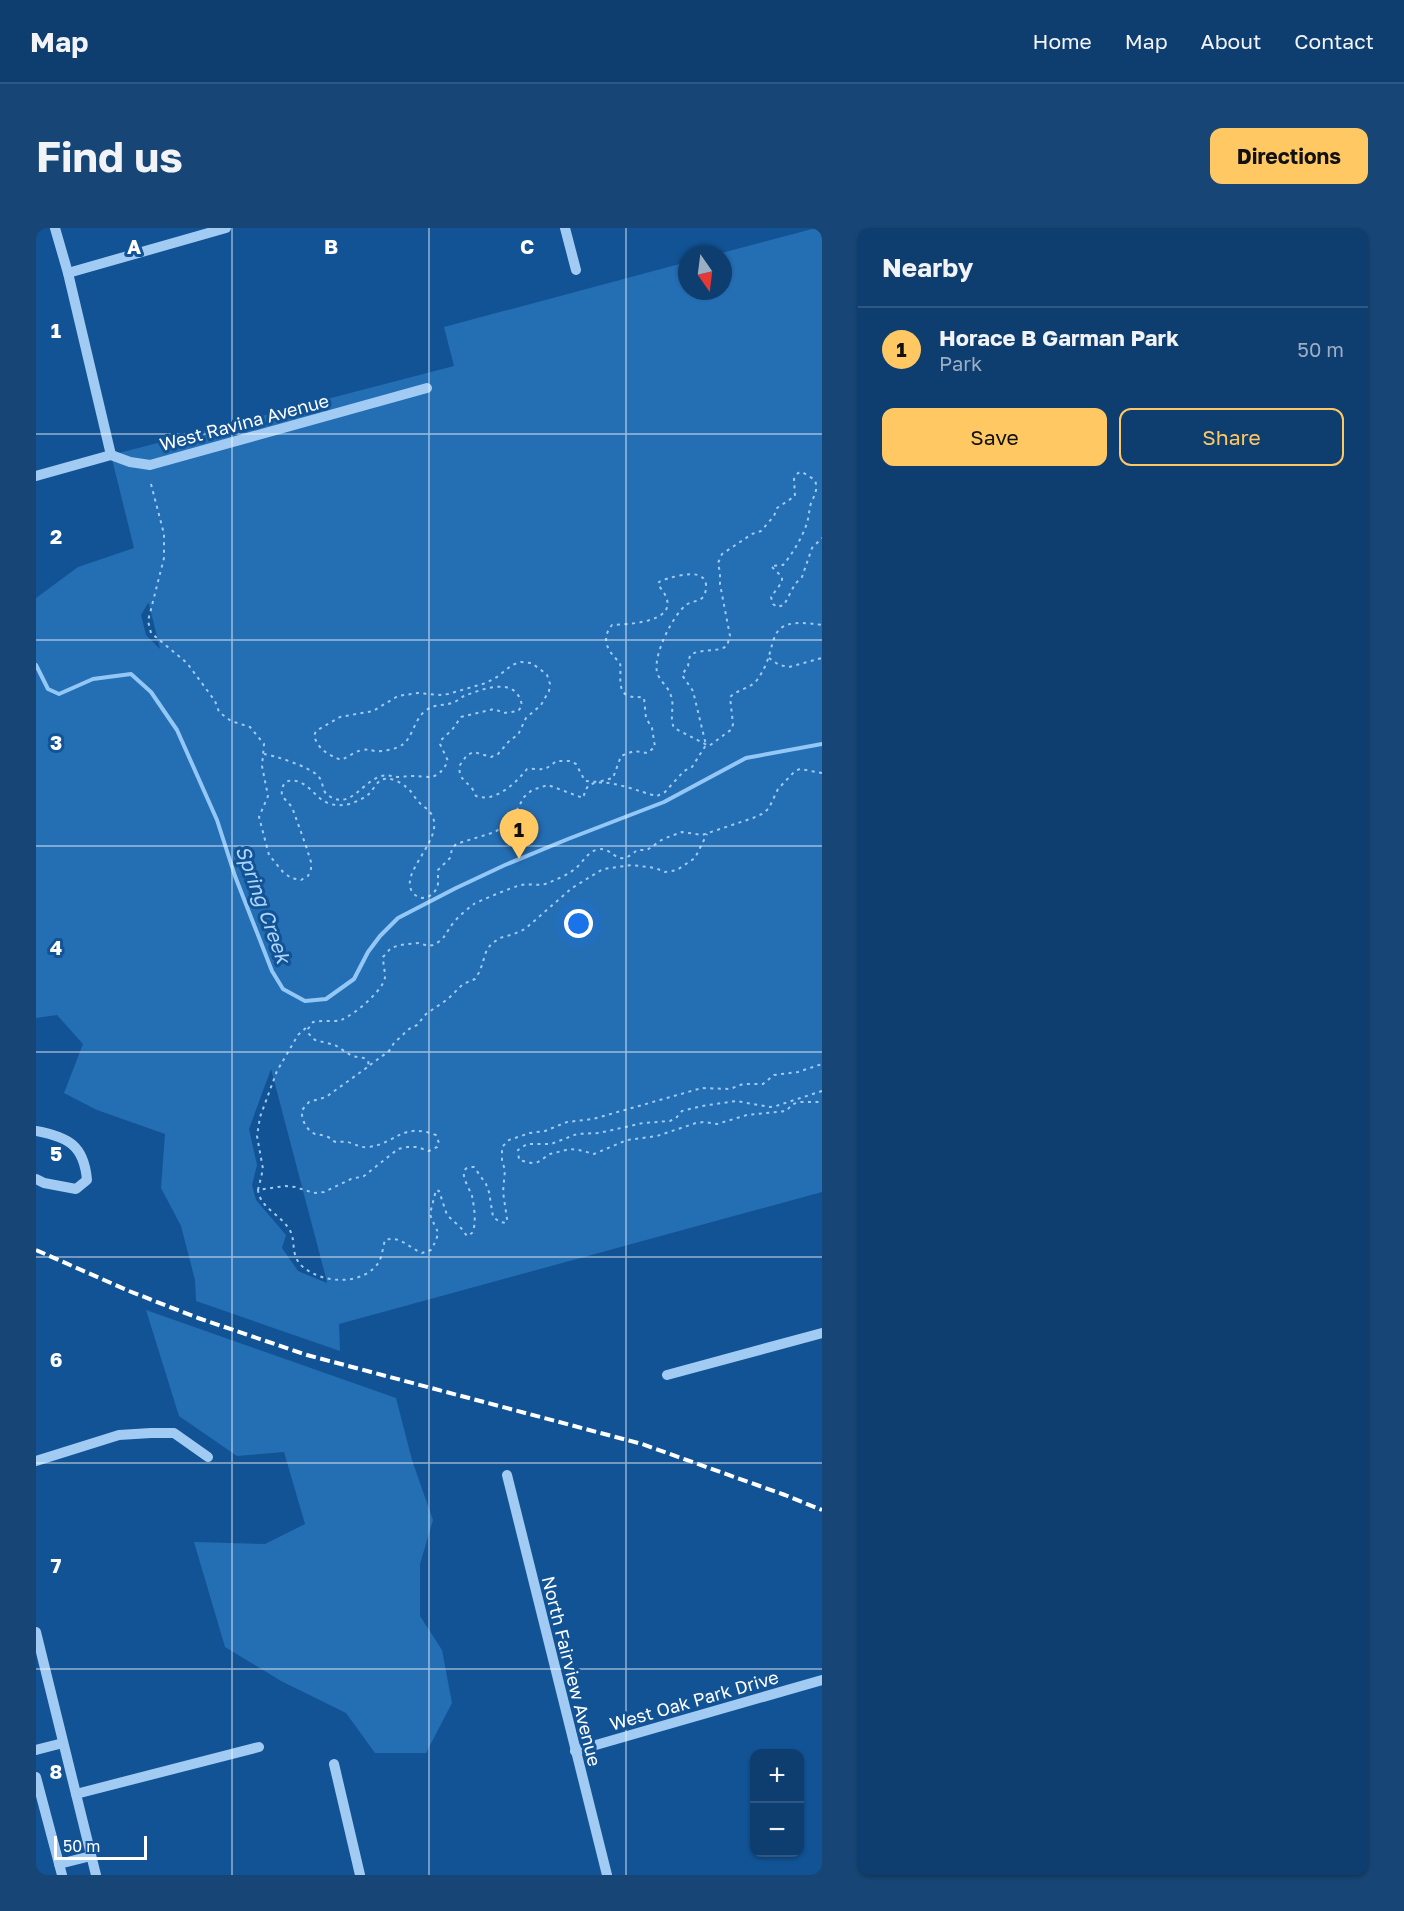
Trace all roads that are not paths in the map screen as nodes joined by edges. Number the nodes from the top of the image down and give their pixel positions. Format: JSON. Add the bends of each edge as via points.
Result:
{"nodes":[{"id":1,"x":56,"y":228,"type":"edge"},
{"id":2,"x":226,"y":228,"type":"edge"},
{"id":3,"x":565,"y":228,"type":"edge"},
{"id":4,"x":576,"y":270,"type":"dead end"},
{"id":5,"x":68,"y":273,"type":"junction"},
{"id":6,"x":427,"y":388,"type":"dead end"},
{"id":7,"x":111,"y":455,"type":"junction"},
{"id":8,"x":36,"y":476,"type":"edge"},
{"id":9,"x":36,"y":1131,"type":"edge"},
{"id":10,"x":36,"y":1179,"type":"edge"},
{"id":11,"x":822,"y":1333,"type":"edge"},
{"id":12,"x":667,"y":1375,"type":"dead end"},
{"id":13,"x":208,"y":1456,"type":"dead end"},
{"id":14,"x":36,"y":1461,"type":"edge"},
{"id":15,"x":507,"y":1475,"type":"dead end"},
{"id":16,"x":36,"y":1632,"type":"edge"},
{"id":17,"x":822,"y":1680,"type":"edge"},
{"id":18,"x":63,"y":1743,"type":"junction"},
{"id":19,"x":259,"y":1747,"type":"dead end"},
{"id":20,"x":36,"y":1750,"type":"edge"},
{"id":21,"x":575,"y":1751,"type":"junction"},
{"id":22,"x":334,"y":1764,"type":"dead end"},
{"id":23,"x":36,"y":1777,"type":"edge"},
{"id":24,"x":76,"y":1794,"type":"junction"},
{"id":25,"x":91,"y":1856,"type":"junction"},
{"id":26,"x":60,"y":1869,"type":"edge"},
{"id":27,"x":96,"y":1875,"type":"edge"},
{"id":28,"x":360,"y":1875,"type":"edge"},
{"id":29,"x":607,"y":1875,"type":"edge"}],
"edges":[{"from":1,"to":5,"type":"street"},
{"from":2,"to":5,"type":"street"},
{"from":3,"to":4,"type":"street"},
{"from":5,"to":7,"type":"street"},
{"from":6,"to":7,"type":"street","name":"West Ravina Avenue","via":[[150,465]]},
{"from":7,"to":8,"type":"street"},
{"from":9,"to":10,"type":"street","via":[[73,1144],[86,1164],[87,1180],[76,1189]]},
{"from":11,"to":12,"type":"street"},
{"from":13,"to":14,"type":"street","via":[[174,1433],[162,1433],[119,1435]]},
{"from":15,"to":21,"type":"street","name":"North Fairview Avenue"},
{"from":16,"to":18,"type":"street"},
{"from":17,"to":21,"type":"street","name":"West Oak Park Drive"},
{"from":18,"to":20,"type":"street"},
{"from":18,"to":24,"type":"street"},
{"from":19,"to":24,"type":"street"},
{"from":21,"to":29,"type":"street","name":"North Fairview Avenue"},
{"from":22,"to":28,"type":"street"},
{"from":23,"to":26,"type":"street"},
{"from":24,"to":25,"type":"street"},
{"from":25,"to":26,"type":"street"},
{"from":25,"to":27,"type":"street"}]}
